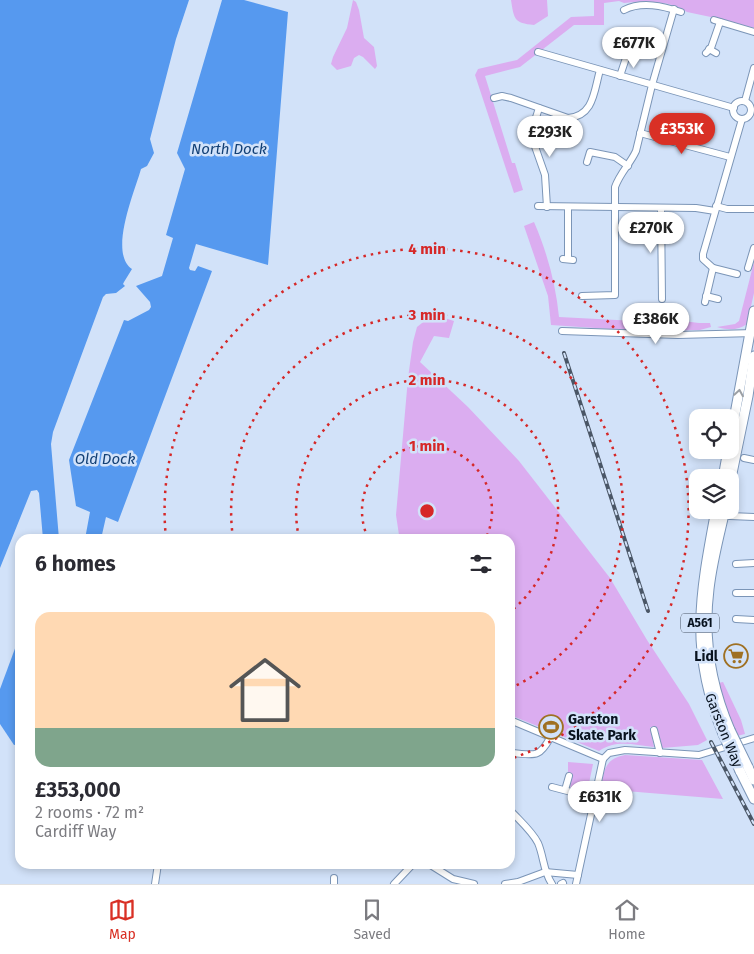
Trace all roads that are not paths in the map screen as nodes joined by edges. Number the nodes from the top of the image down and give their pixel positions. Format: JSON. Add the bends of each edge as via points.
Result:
{"nodes":[{"id":1,"x":624,"y":10,"type":"dead end"},
{"id":2,"x":754,"y":32,"type":"edge"},
{"id":3,"x":628,"y":42,"type":"dead end"},
{"id":4,"x":538,"y":52,"type":"dead end"},
{"id":5,"x":716,"y":53,"type":"dead end"},
{"id":6,"x":754,"y":68,"type":"edge"},
{"id":7,"x":600,"y":70,"type":"junction"},
{"id":8,"x":620,"y":76,"type":"junction"},
{"id":9,"x":652,"y":86,"type":"junction"},
{"id":10,"x":494,"y":98,"type":"dead end"},
{"id":11,"x":745,"y":101,"type":"junction"},
{"id":12,"x":539,"y":108,"type":"junction"},
{"id":13,"x":734,"y":108,"type":"junction"},
{"id":14,"x":753,"y":113,"type":"edge"},
{"id":15,"x":742,"y":119,"type":"junction"},
{"id":16,"x":640,"y":133,"type":"junction"},
{"id":17,"x":730,"y":157,"type":"junction"},
{"id":18,"x":587,"y":162,"type":"dead end"},
{"id":19,"x":628,"y":166,"type":"junction"},
{"id":20,"x":538,"y":206,"type":"dead end"},
{"id":21,"x":547,"y":206,"type":"junction"},
{"id":22,"x":614,"y":207,"type":"junction"},
{"id":23,"x":568,"y":208,"type":"junction"},
{"id":24,"x":661,"y":208,"type":"junction"},
{"id":25,"x":715,"y":209,"type":"junction"},
{"id":26,"x":754,"y":209,"type":"edge"},
{"id":27,"x":754,"y":248,"type":"edge"},
{"id":28,"x":568,"y":259,"type":"dead end"},
{"id":29,"x":713,"y":268,"type":"junction"},
{"id":30,"x":748,"y":268,"type":"dead end"},
{"id":31,"x":737,"y":274,"type":"dead end"},
{"id":32,"x":582,"y":296,"type":"dead end"},
{"id":33,"x":662,"y":299,"type":"dead end"},
{"id":34,"x":718,"y":299,"type":"dead end"},
{"id":35,"x":754,"y":311,"type":"edge"},
{"id":36,"x":562,"y":331,"type":"dead end"},
{"id":37,"x":752,"y":333,"type":"edge"},
{"id":38,"x":754,"y":356,"type":"edge"},
{"id":39,"x":737,"y":409,"type":"edge"},
{"id":40,"x":744,"y":458,"type":"dead end"},
{"id":41,"x":754,"y":460,"type":"edge"},
{"id":42,"x":733,"y":469,"type":"edge"},
{"id":43,"x":739,"y":515,"type":"edge"},
{"id":44,"x":754,"y":517,"type":"edge"},
{"id":45,"x":714,"y":519,"type":"edge"},
{"id":46,"x":726,"y":519,"type":"edge"},
{"id":47,"x":754,"y":563,"type":"edge"},
{"id":48,"x":736,"y":564,"type":"dead end"},
{"id":49,"x":736,"y":593,"type":"dead end"},
{"id":50,"x":754,"y":594,"type":"edge"},
{"id":51,"x":736,"y":619,"type":"dead end"},
{"id":52,"x":754,"y":620,"type":"edge"},
{"id":53,"x":515,"y":722,"type":"edge"},
{"id":54,"x":654,"y":730,"type":"dead end"},
{"id":55,"x":726,"y":732,"type":"junction"},
{"id":56,"x":550,"y":738,"type":"junction"},
{"id":57,"x":754,"y":738,"type":"edge"},
{"id":58,"x":515,"y":753,"type":"edge"},
{"id":59,"x":660,"y":753,"type":"junction"},
{"id":60,"x":602,"y":759,"type":"junction"},
{"id":61,"x":744,"y":769,"type":"junction"},
{"id":62,"x":569,"y":776,"type":"dead end"},
{"id":63,"x":754,"y":780,"type":"edge"},
{"id":64,"x":552,"y":787,"type":"dead end"},
{"id":65,"x":565,"y":790,"type":"junction"},
{"id":66,"x":594,"y":798,"type":"junction"},
{"id":67,"x":754,"y":799,"type":"edge"},
{"id":68,"x":515,"y":816,"type":"edge"},
{"id":69,"x":157,"y":869,"type":"edge"},
{"id":70,"x":408,"y":869,"type":"edge"},
{"id":71,"x":438,"y":869,"type":"edge"},
{"id":72,"x":545,"y":872,"type":"junction"},
{"id":73,"x":578,"y":875,"type":"junction"},
{"id":74,"x":155,"y":884,"type":"edge"},
{"id":75,"x":394,"y":884,"type":"edge"},
{"id":76,"x":474,"y":884,"type":"edge"},
{"id":77,"x":505,"y":884,"type":"edge"},
{"id":78,"x":552,"y":884,"type":"edge"},
{"id":79,"x":576,"y":884,"type":"edge"}],
"edges":[{"from":1,"to":9,"type":"street","via":[[650,5],[678,11]]},
{"from":2,"to":5,"type":"street","via":[[717,21],[716,36],[707,51]]},
{"from":3,"to":8,"type":"street"},
{"from":4,"to":7,"type":"street"},
{"from":6,"to":11,"type":"street"},
{"from":7,"to":8,"type":"street"},
{"from":7,"to":12,"type":"street","via":[[590,104],[582,115],[568,118]]},
{"from":8,"to":9,"type":"street"},
{"from":9,"to":13,"type":"street"},
{"from":9,"to":16,"type":"street"},
{"from":10,"to":12,"type":"street","via":[[511,98]]},
{"from":11,"to":13,"type":"street","via":[[738,102]]},
{"from":11,"to":14,"type":"street"},
{"from":12,"to":21,"type":"street","via":[[532,138],[545,175]]},
{"from":13,"to":15,"type":"street","via":[[734,114]]},
{"from":14,"to":15,"type":"street"},
{"from":15,"to":17,"type":"street"},
{"from":16,"to":17,"type":"street"},
{"from":16,"to":19,"type":"street"},
{"from":17,"to":25,"type":"street"},
{"from":18,"to":19,"type":"street","via":[[590,152],[615,157]]},
{"from":19,"to":22,"type":"street","via":[[615,186]]},
{"from":20,"to":21,"type":"street"},
{"from":21,"to":23,"type":"street"},
{"from":22,"to":23,"type":"street"},
{"from":22,"to":24,"type":"street"},
{"from":22,"to":32,"type":"street","via":[[615,295]]},
{"from":23,"to":28,"type":"street"},
{"from":24,"to":25,"type":"street"},
{"from":24,"to":33,"type":"street"},
{"from":25,"to":26,"type":"street"},
{"from":25,"to":29,"type":"street","via":[[703,254],[703,259]]},
{"from":27,"to":30,"type":"street"},
{"from":29,"to":31,"type":"street"},
{"from":29,"to":34,"type":"street","via":[[705,299]]},
{"from":35,"to":37,"type":"highway"},
{"from":36,"to":37,"type":"street","via":[[678,335]]},
{"from":39,"to":37,"type":"highway","one_way":true},
{"from":38,"to":42,"type":"highway"},
{"from":40,"to":41,"type":"street"},
{"from":43,"to":44,"type":"street"},
{"from":45,"to":55,"type":"highway","name":"Garston Way","number":"A561","via":[[702,591],[700,644],[708,694]]},
{"from":46,"to":55,"type":"highway","name":"Garston Way","number":"A561","via":[[709,589],[708,630],[711,667]]},
{"from":47,"to":48,"type":"street"},
{"from":49,"to":50,"type":"street"},
{"from":51,"to":52,"type":"street"},
{"from":53,"to":56,"type":"street"},
{"from":54,"to":59,"type":"street"},
{"from":55,"to":61,"type":"highway","name":"Garston Way","number":"A561","bridge":true},
{"from":56,"to":58,"type":"street","via":[[538,754]]},
{"from":56,"to":60,"type":"street"},
{"from":57,"to":59,"type":"street","via":[[699,755]]},
{"from":59,"to":60,"type":"street","via":[[617,750]]},
{"from":60,"to":66,"type":"street"},
{"from":61,"to":63,"type":"highway","name":"Garston Way","number":"A561"},
{"from":61,"to":67,"type":"highway","name":"Garston Way","number":"A561"},
{"from":62,"to":65,"type":"street"},
{"from":64,"to":65,"type":"street"},
{"from":65,"to":66,"type":"street"},
{"from":66,"to":73,"type":"street"},
{"from":68,"to":72,"type":"street","via":[[535,839]]},
{"from":69,"to":74,"type":"street"},
{"from":70,"to":75,"type":"street"},
{"from":71,"to":76,"type":"street","via":[[453,879]]},
{"from":72,"to":73,"type":"street"},
{"from":72,"to":77,"type":"street"},
{"from":72,"to":78,"type":"street"},
{"from":73,"to":79,"type":"street"}]}
